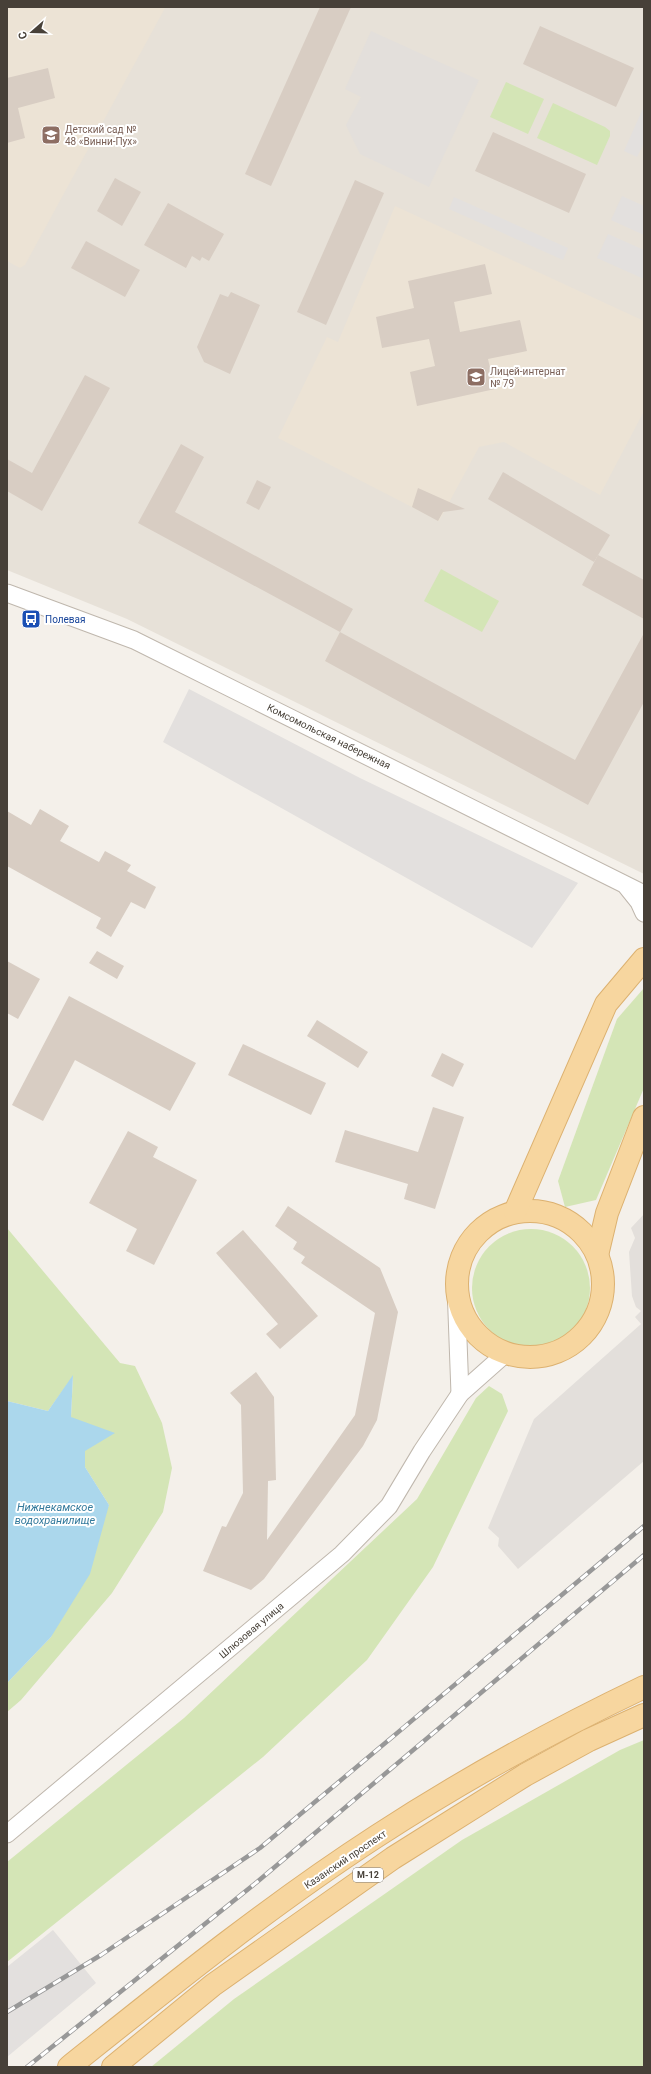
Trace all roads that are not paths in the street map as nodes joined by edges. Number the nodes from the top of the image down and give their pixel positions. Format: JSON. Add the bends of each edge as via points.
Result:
{"nodes":[{"id":1,"x":7,"y":593,"type":"edge"},
{"id":2,"x":626,"y":885,"type":"junction"},
{"id":3,"x":644,"y":894,"type":"edge"},
{"id":4,"x":644,"y":913,"type":"edge"},
{"id":5,"x":644,"y":959,"type":"edge"},
{"id":6,"x":644,"y":1117,"type":"edge"},
{"id":7,"x":515,"y":1212,"type":"junction"},
{"id":8,"x":598,"y":1251,"type":"junction"},
{"id":9,"x":456,"y":1286,"type":"junction"},
{"id":10,"x":505,"y":1354,"type":"junction"},
{"id":11,"x":460,"y":1394,"type":"junction"},
{"id":12,"x":644,"y":1687,"type":"edge"},
{"id":13,"x":644,"y":1714,"type":"edge"},
{"id":14,"x":7,"y":1834,"type":"edge"},
{"id":15,"x":69,"y":2067,"type":"edge"},
{"id":16,"x":113,"y":2067,"type":"edge"}],
"edges":[{"from":1,"to":2,"type":"street","name":"Комсомольская набережная","via":[[134,640]]},
{"from":2,"to":3,"type":"street","name":"Комсомольская набережная"},
{"from":2,"to":4,"type":"street"},
{"from":5,"to":7,"type":"main road","via":[[606,1004]]},
{"from":6,"to":8,"type":"main road","via":[[607,1213]]},
{"from":7,"to":8,"type":"main road","via":[[538,1211],[557,1216],[574,1226]]},
{"from":7,"to":9,"type":"main road","via":[[499,1217],[484,1226],[468,1244],[459,1263]]},
{"from":8,"to":10,"type":"main road","via":[[603,1278],[602,1295],[596,1316],[586,1332],[567,1348],[548,1356],[531,1358]]},
{"from":9,"to":10,"type":"main road","via":[[461,1310],[473,1331],[486,1344]]},
{"from":9,"to":11,"type":"street"},
{"from":10,"to":11,"type":"street","name":"Шлюзовая улица"},
{"from":11,"to":14,"type":"street","name":"Шлюзовая улица","via":[[388,1506],[342,1554]]},
{"from":12,"to":15,"type":"main road","name":"Казанский проспект","number":"М-12","via":[[512,1754],[377,1836],[198,1963]]},
{"from":13,"to":16,"type":"main road","number":"М-12","via":[[525,1775],[393,1858],[213,1985]]}]}
